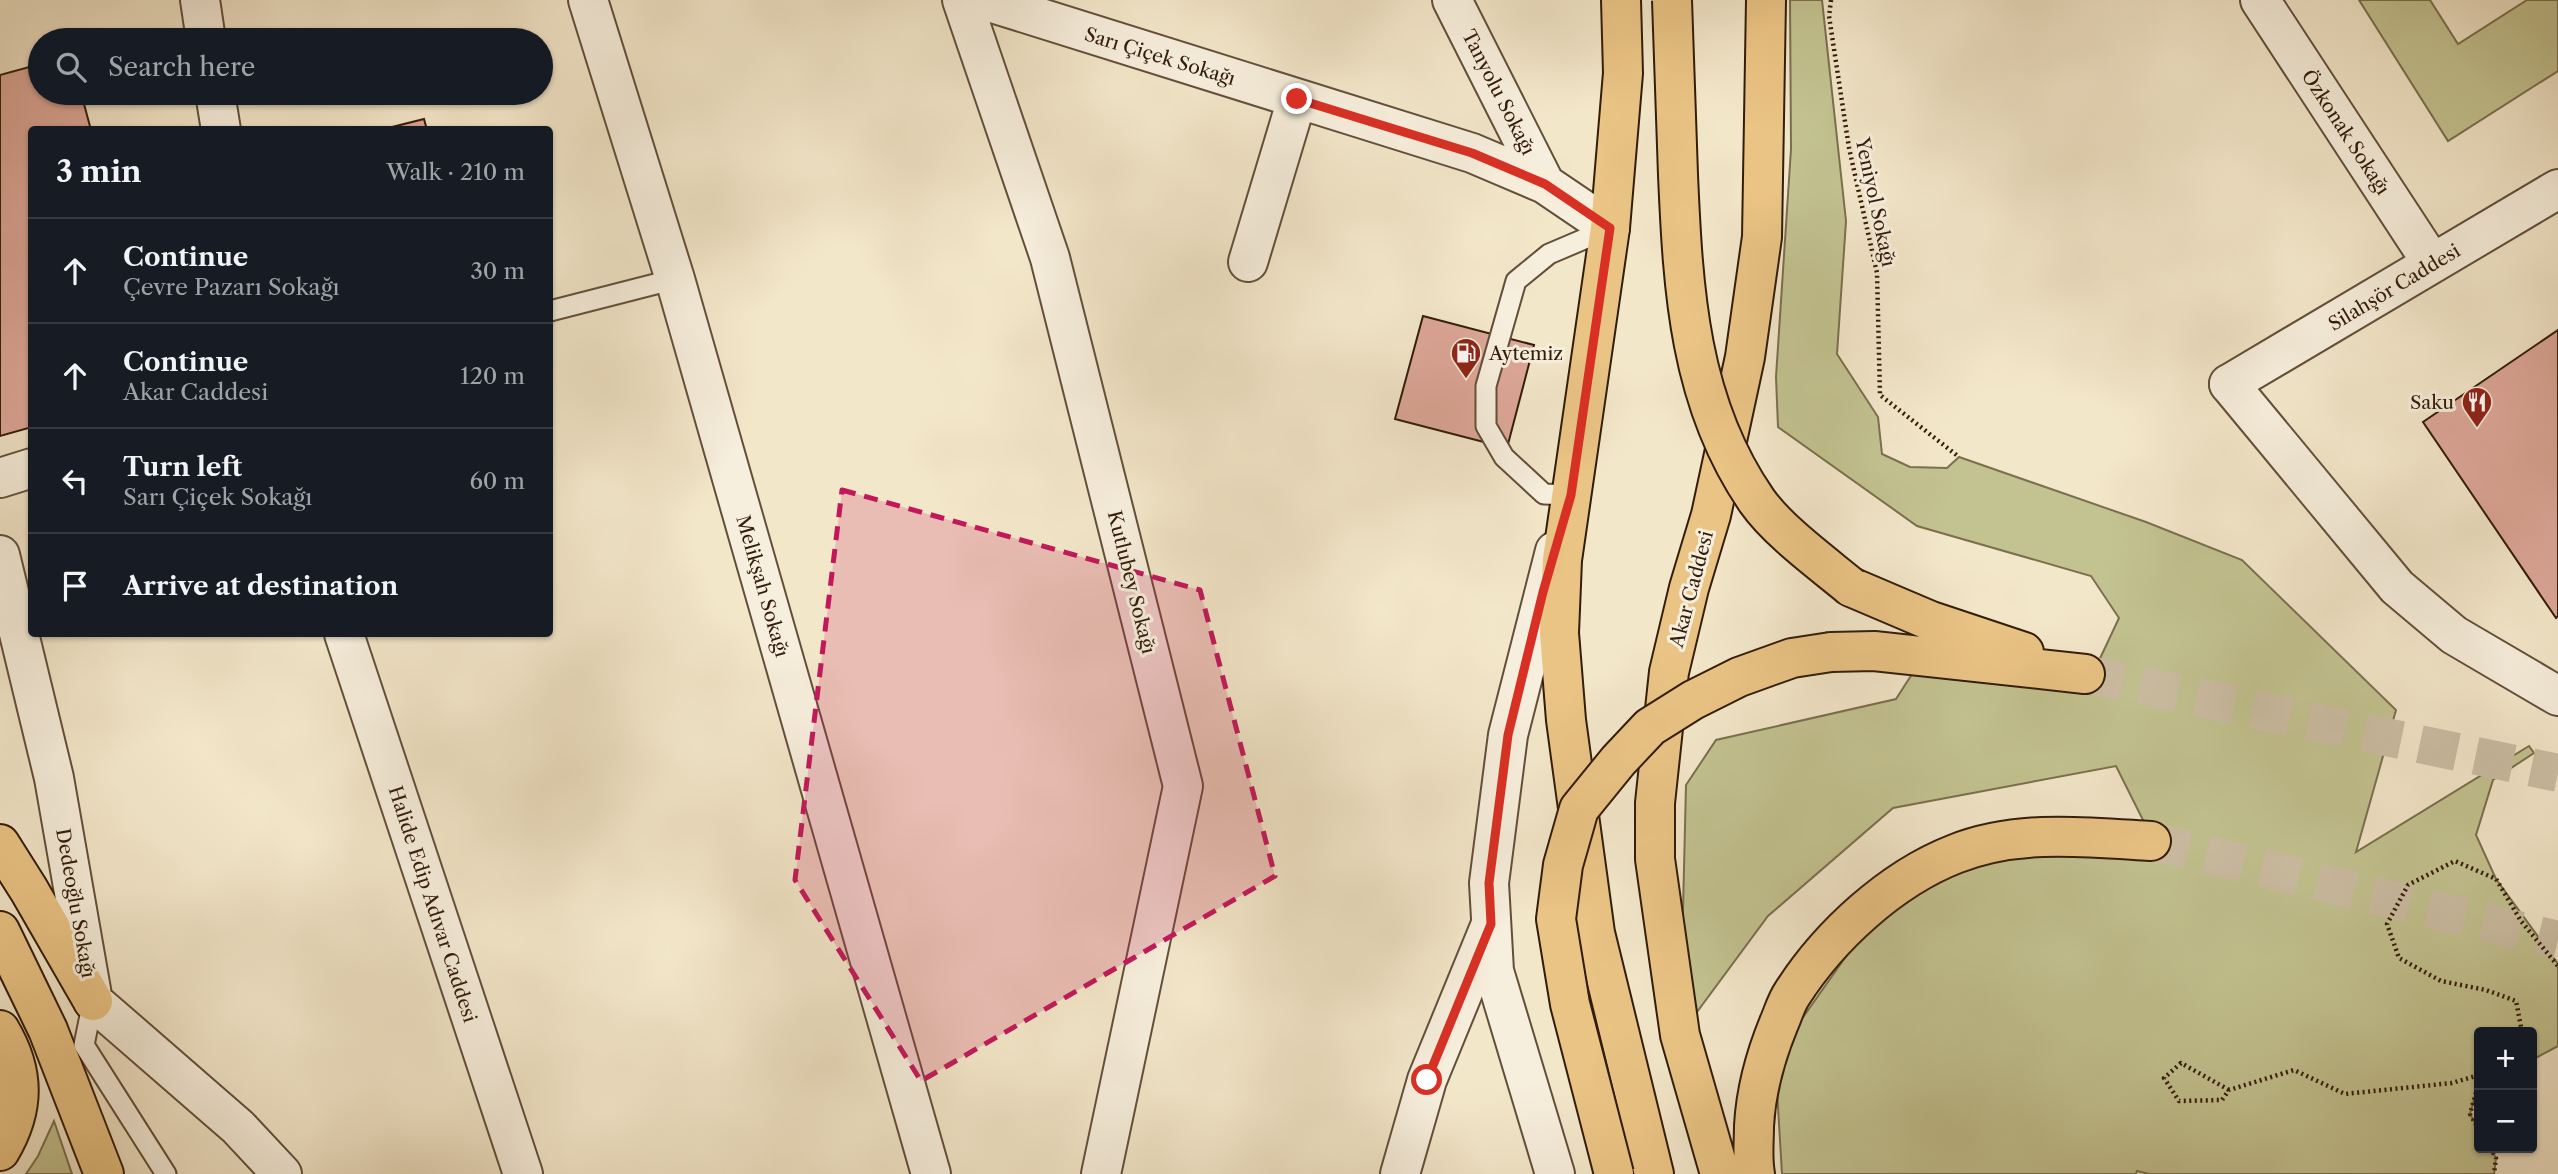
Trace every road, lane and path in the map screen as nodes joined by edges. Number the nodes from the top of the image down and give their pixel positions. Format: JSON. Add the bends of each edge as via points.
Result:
{"nodes":[{"id":1,"x":200,"y":0,"type":"edge"},
{"id":2,"x":589,"y":0,"type":"edge"},
{"id":3,"x":962,"y":0,"type":"edge"},
{"id":4,"x":983,"y":0,"type":"edge"},
{"id":5,"x":1452,"y":0,"type":"edge"},
{"id":6,"x":1621,"y":0,"type":"edge"},
{"id":7,"x":1672,"y":0,"type":"edge"},
{"id":8,"x":1831,"y":0,"type":"edge"},
{"id":9,"x":2260,"y":0,"type":"edge"},
{"id":10,"x":1764,"y":11,"type":"edge"},
{"id":11,"x":204,"y":28,"type":"edge"},
{"id":12,"x":1297,"y":99,"type":"junction"},
{"id":13,"x":217,"y":105,"type":"edge"},
{"id":14,"x":220,"y":126,"type":"edge"},
{"id":15,"x":1545,"y":184,"type":"junction"},
{"id":16,"x":2558,"y":189,"type":"edge"},
{"id":17,"x":1610,"y":228,"type":"junction"},
{"id":18,"x":1248,"y":262,"type":"dead end"},
{"id":19,"x":2432,"y":263,"type":"junction"},
{"id":20,"x":675,"y":279,"type":"junction"},
{"id":21,"x":553,"y":311,"type":"edge"},
{"id":22,"x":1959,"y":457,"type":"dead end"},
{"id":23,"x":28,"y":469,"type":"edge"},
{"id":24,"x":0,"y":478,"type":"edge"},
{"id":25,"x":1571,"y":495,"type":"junction"},
{"id":26,"x":0,"y":555,"type":"edge"},
{"id":27,"x":345,"y":637,"type":"edge"},
{"id":28,"x":2558,"y":696,"type":"edge"},
{"id":29,"x":2151,"y":841,"type":"tunnel mouth"},
{"id":30,"x":0,"y":845,"type":"edge"},
{"id":31,"x":1491,"y":924,"type":"junction"},
{"id":32,"x":0,"y":930,"type":"edge"},
{"id":33,"x":2558,"y":966,"type":"edge"},
{"id":34,"x":93,"y":1000,"type":"junction"},
{"id":35,"x":2521,"y":1027,"type":"edge"},
{"id":36,"x":0,"y":1030,"type":"edge"},
{"id":37,"x":2474,"y":1076,"type":"edge"},
{"id":38,"x":2229,"y":1090,"type":"junction"},
{"id":39,"x":2474,"y":1100,"type":"edge"},
{"id":40,"x":2474,"y":1121,"type":"edge"},
{"id":41,"x":0,"y":1151,"type":"edge"},
{"id":42,"x":2493,"y":1153,"type":"edge"},
{"id":43,"x":104,"y":1174,"type":"edge"},
{"id":44,"x":166,"y":1174,"type":"edge"},
{"id":45,"x":282,"y":1174,"type":"edge"},
{"id":46,"x":523,"y":1174,"type":"edge"},
{"id":47,"x":931,"y":1174,"type":"edge"},
{"id":48,"x":1101,"y":1174,"type":"edge"},
{"id":49,"x":1400,"y":1174,"type":"edge"},
{"id":50,"x":1555,"y":1174,"type":"edge"},
{"id":51,"x":1614,"y":1174,"type":"edge"},
{"id":52,"x":1654,"y":1174,"type":"edge"},
{"id":53,"x":1720,"y":1174,"type":"edge"},
{"id":54,"x":1755,"y":1174,"type":"edge"},
{"id":55,"x":2494,"y":1174,"type":"edge"}],
"edges":[{"from":1,"to":11,"type":"street"},
{"from":2,"to":20,"type":"street","name":"Melikşah Sokağı"},
{"from":3,"to":48,"type":"street","name":"Kutlubey Sokağı","via":[[1050,258],[1183,786]]},
{"from":4,"to":12,"type":"street","name":"Sarı Çiçek Sokağı"},
{"from":5,"to":15,"type":"street","name":"Tanyolu Sokağı"},
{"from":6,"to":17,"type":"main road","via":[[1623,73]]},
{"from":7,"to":51,"type":"main road","bridge":true,"via":[[1681,248],[1691,338],[1705,396],[1725,447],[1758,503],[1801,547],[1851,587],[1931,621],[2085,674],[1874,651],[1831,652],[1791,658],[1739,677],[1650,727],[1580,809],[1563,865],[1556,919],[1570,1004]]},
{"from":8,"to":22,"type":"path","name":"Yeniyol Sokağı","via":[[1829,16],[1849,148],[1877,273],[1880,395]]},
{"from":9,"to":19,"type":"street","name":"Özkonak Sokağı"},
{"from":10,"to":53,"type":"main road","name":"Akar Caddesi","via":[[1762,237],[1745,357],[1670,672],[1655,803],[1655,859],[1680,1035]]},
{"from":12,"to":15,"type":"street","name":"Sarı Çiçek Sokağı","via":[[1472,153]]},
{"from":12,"to":18,"type":"street"},
{"from":13,"to":14,"type":"street"},
{"from":15,"to":17,"type":"street","name":"Sarı Çiçek Sokağı"},
{"from":16,"to":19,"type":"street","name":"Silahşör Caddesi"},
{"from":17,"to":25,"type":"main road"},
{"from":17,"to":25,"type":"lane","via":[[1549,254],[1516,281],[1486,386],[1486,426],[1504,457],[1544,494]]},
{"from":19,"to":28,"type":"street","name":"Silahşör Caddesi","via":[[2230,384],[2397,587],[2454,635]]},
{"from":20,"to":21,"type":"lane"},
{"from":20,"to":47,"type":"street","name":"Melikşah Sokağı"},
{"from":23,"to":24,"type":"street"},
{"from":25,"to":31,"type":"street","via":[[1508,735],[1489,883]]},
{"from":25,"to":52,"type":"main road","via":[[1559,633],[1578,821],[1595,933]]},
{"from":26,"to":34,"type":"street","name":"Dedeoğlu Sokağı","via":[[54,778]]},
{"from":27,"to":46,"type":"street","name":"Halide Edip Adıvar Caddesi"},
{"from":29,"to":54,"type":"main road","via":[[2016,838],[1956,853],[1897,884],[1838,936],[1791,995],[1766,1055],[1755,1101]]},
{"from":30,"to":34,"type":"main road"},
{"from":31,"to":49,"type":"street","via":[[1427,1080]]},
{"from":31,"to":50,"type":"street","via":[[1494,971]]},
{"from":32,"to":43,"type":"main road","via":[[48,1030]]},
{"from":33,"to":35,"type":"path","via":[[2521,921],[2497,879],[2455,861],[2408,885],[2387,924],[2399,958],[2441,982],[2516,1001]]},
{"from":34,"to":44,"type":"lane","via":[[84,1045]]},
{"from":34,"to":45,"type":"street","name":"Dedeoğlu Sokağı","via":[[238,1127]]},
{"from":36,"to":41,"type":"main road","via":[[11,1048],[20,1088],[16,1122]]},
{"from":37,"to":38,"type":"path","via":[[2345,1094],[2294,1069]]},
{"from":38,"to":38,"type":"path","via":[[2181,1063],[2164,1078],[2179,1101],[2222,1100]]},
{"from":39,"to":40,"type":"path","via":[[2470,1114]]},
{"from":42,"to":55,"type":"path"}]}
